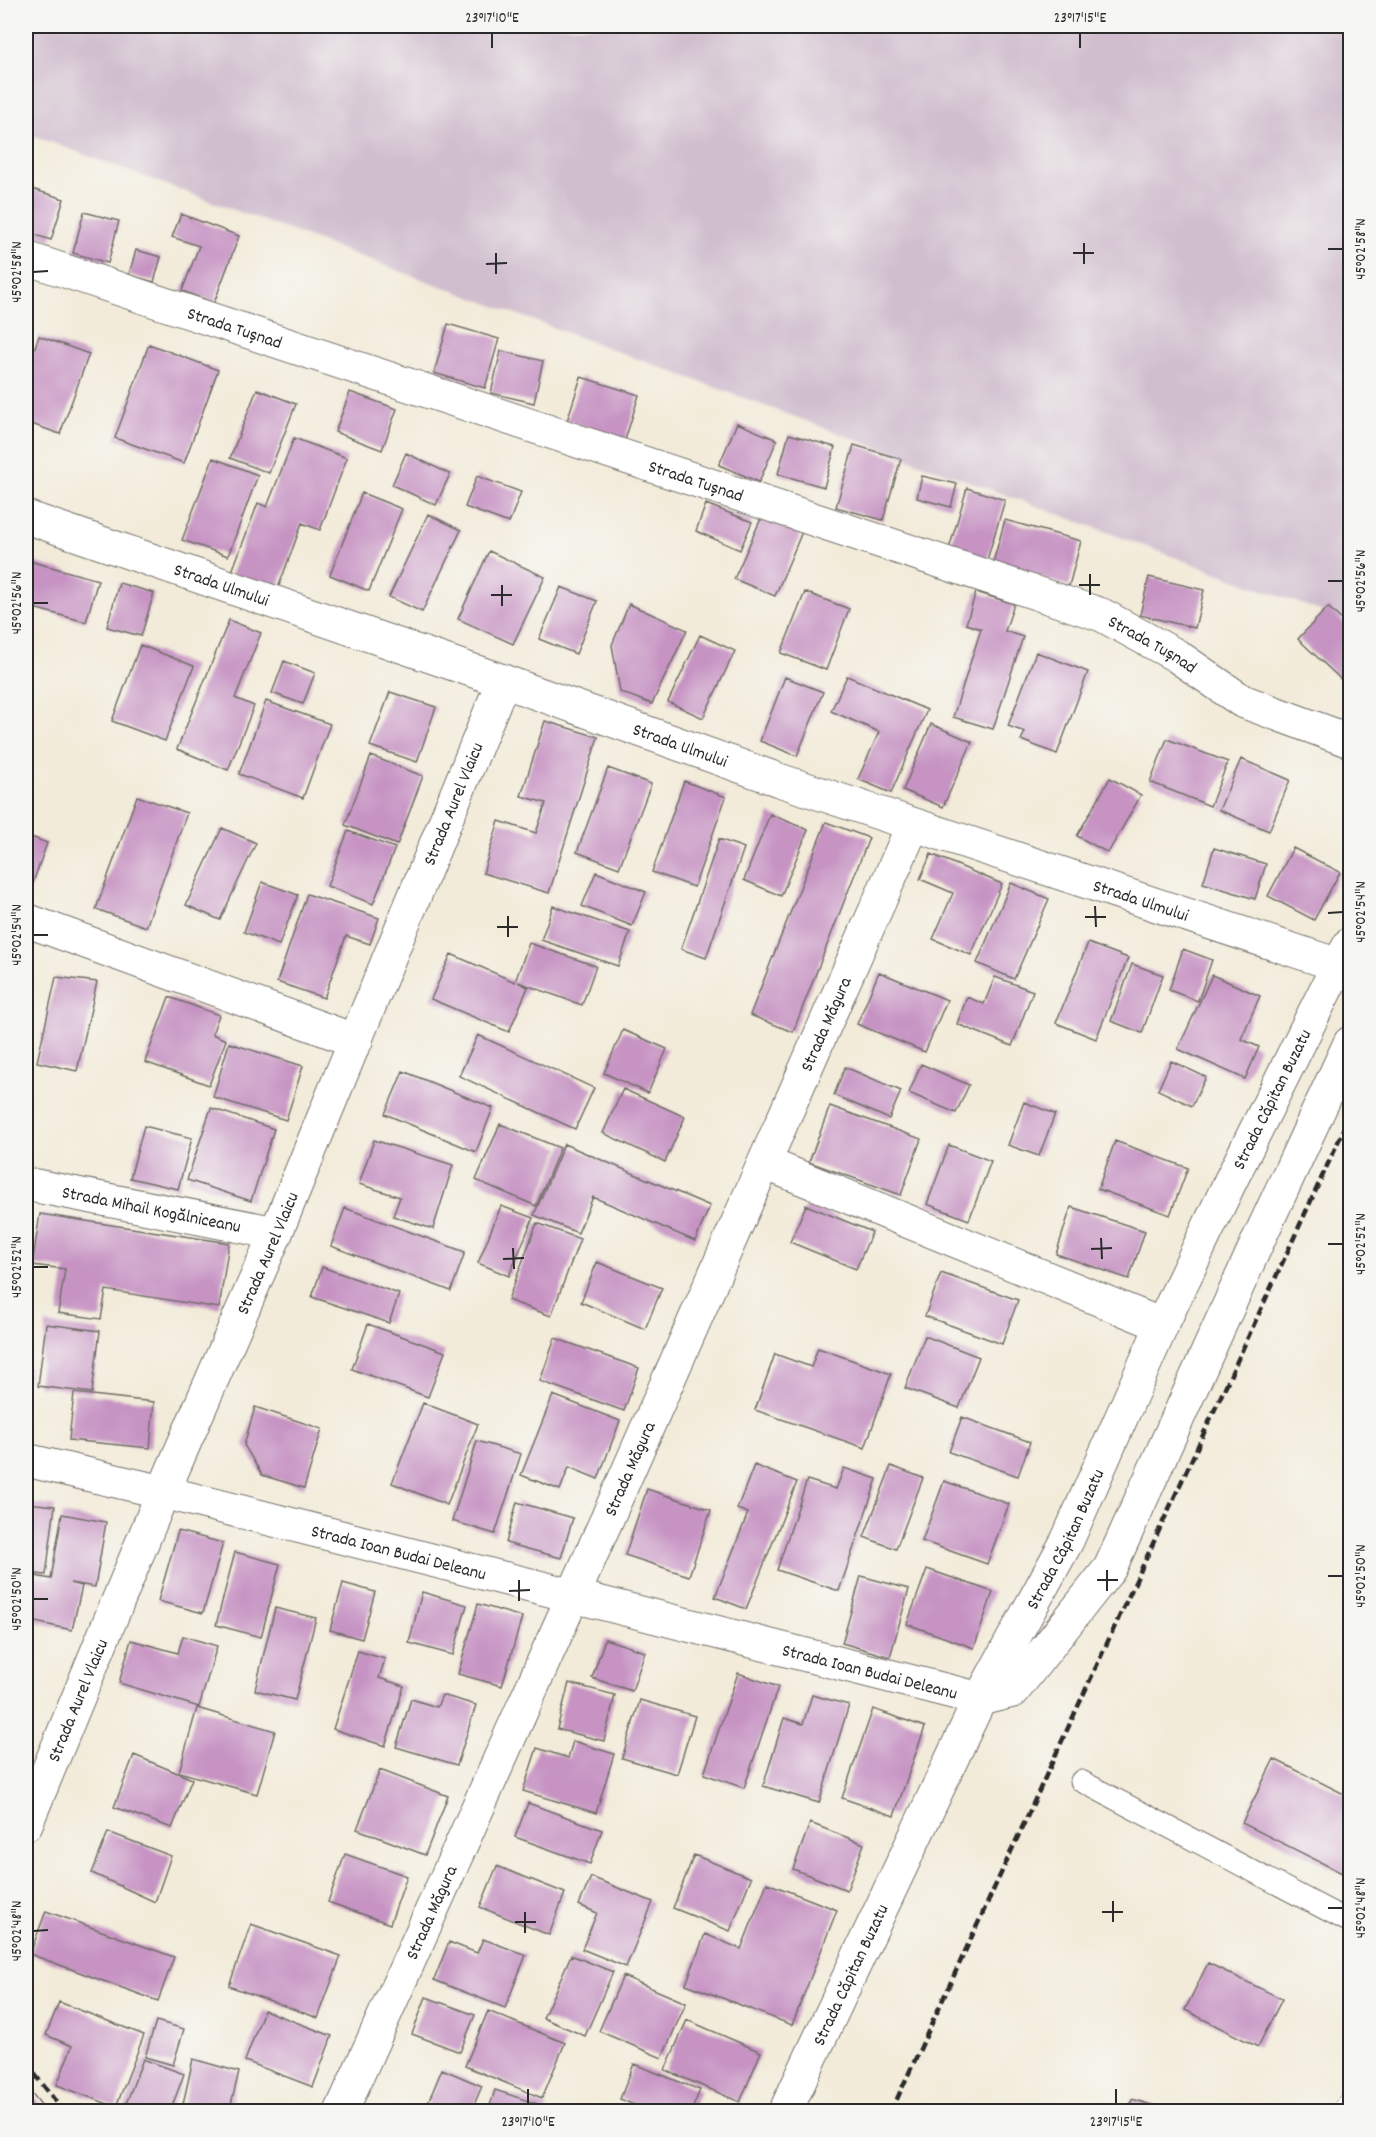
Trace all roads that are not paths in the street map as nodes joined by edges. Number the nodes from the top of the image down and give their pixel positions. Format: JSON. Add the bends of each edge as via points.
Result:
{"nodes":[{"id":1,"x":26,"y":258,"type":"edge"},
{"id":2,"x":26,"y":517,"type":"edge"},
{"id":3,"x":503,"y":681,"type":"junction"},
{"id":4,"x":1350,"y":741,"type":"edge"},
{"id":5,"x":913,"y":825,"type":"junction"},
{"id":6,"x":26,"y":920,"type":"edge"},
{"id":7,"x":1344,"y":954,"type":"edge"},
{"id":8,"x":356,"y":1041,"type":"junction"},
{"id":9,"x":1350,"y":1043,"type":"edge"},
{"id":10,"x":765,"y":1163,"type":"junction"},
{"id":11,"x":26,"y":1184,"type":"edge"},
{"id":12,"x":276,"y":1233,"type":"junction"},
{"id":13,"x":1162,"y":1325,"type":"junction"},
{"id":14,"x":26,"y":1460,"type":"edge"},
{"id":15,"x":163,"y":1492,"type":"junction"},
{"id":16,"x":573,"y":1596,"type":"junction"},
{"id":17,"x":980,"y":1699,"type":"junction"},
{"id":18,"x":1081,"y":1781,"type":"dead end"},
{"id":19,"x":26,"y":1824,"type":"edge"},
{"id":20,"x":1350,"y":1922,"type":"edge"},
{"id":21,"x":340,"y":2112,"type":"edge"},
{"id":22,"x":785,"y":2112,"type":"edge"}],
"edges":[{"from":1,"to":4,"type":"street","name":"Strada Tușnad","via":[[1102,615],[1177,656],[1242,700]]},
{"from":2,"to":3,"type":"street","name":"Strada Ulmului"},
{"from":3,"to":5,"type":"street","name":"Strada Ulmului"},
{"from":3,"to":8,"type":"street","name":"Strada Aurel Vlaicu"},
{"from":5,"to":7,"type":"street","name":"Strada Ulmului"},
{"from":5,"to":10,"type":"street","name":"Strada Măgura"},
{"from":6,"to":8,"type":"street"},
{"from":7,"to":13,"type":"street","name":"Strada Căpitan Buzatu"},
{"from":8,"to":12,"type":"street","name":"Strada Aurel Vlaicu"},
{"from":9,"to":17,"type":"street","via":[[1110,1568],[1013,1691]]},
{"from":10,"to":13,"type":"street"},
{"from":10,"to":16,"type":"street","name":"Strada Măgura"},
{"from":11,"to":12,"type":"street","name":"Strada Mihail Kogălniceanu"},
{"from":12,"to":15,"type":"street","name":"Strada Aurel Vlaicu"},
{"from":13,"to":17,"type":"street","name":"Strada Căpitan Buzatu","via":[[1067,1541]]},
{"from":14,"to":15,"type":"street","name":"Strada Ioan Budai Deleanu"},
{"from":15,"to":16,"type":"street","name":"Strada Ioan Budai Deleanu"},
{"from":15,"to":19,"type":"street","name":"Strada Aurel Vlaicu"},
{"from":16,"to":17,"type":"street","name":"Strada Ioan Budai Deleanu"},
{"from":16,"to":21,"type":"street","name":"Strada Măgura"},
{"from":17,"to":22,"type":"street","name":"Strada Căpitan Buzatu"},
{"from":18,"to":20,"type":"lane"}]}
